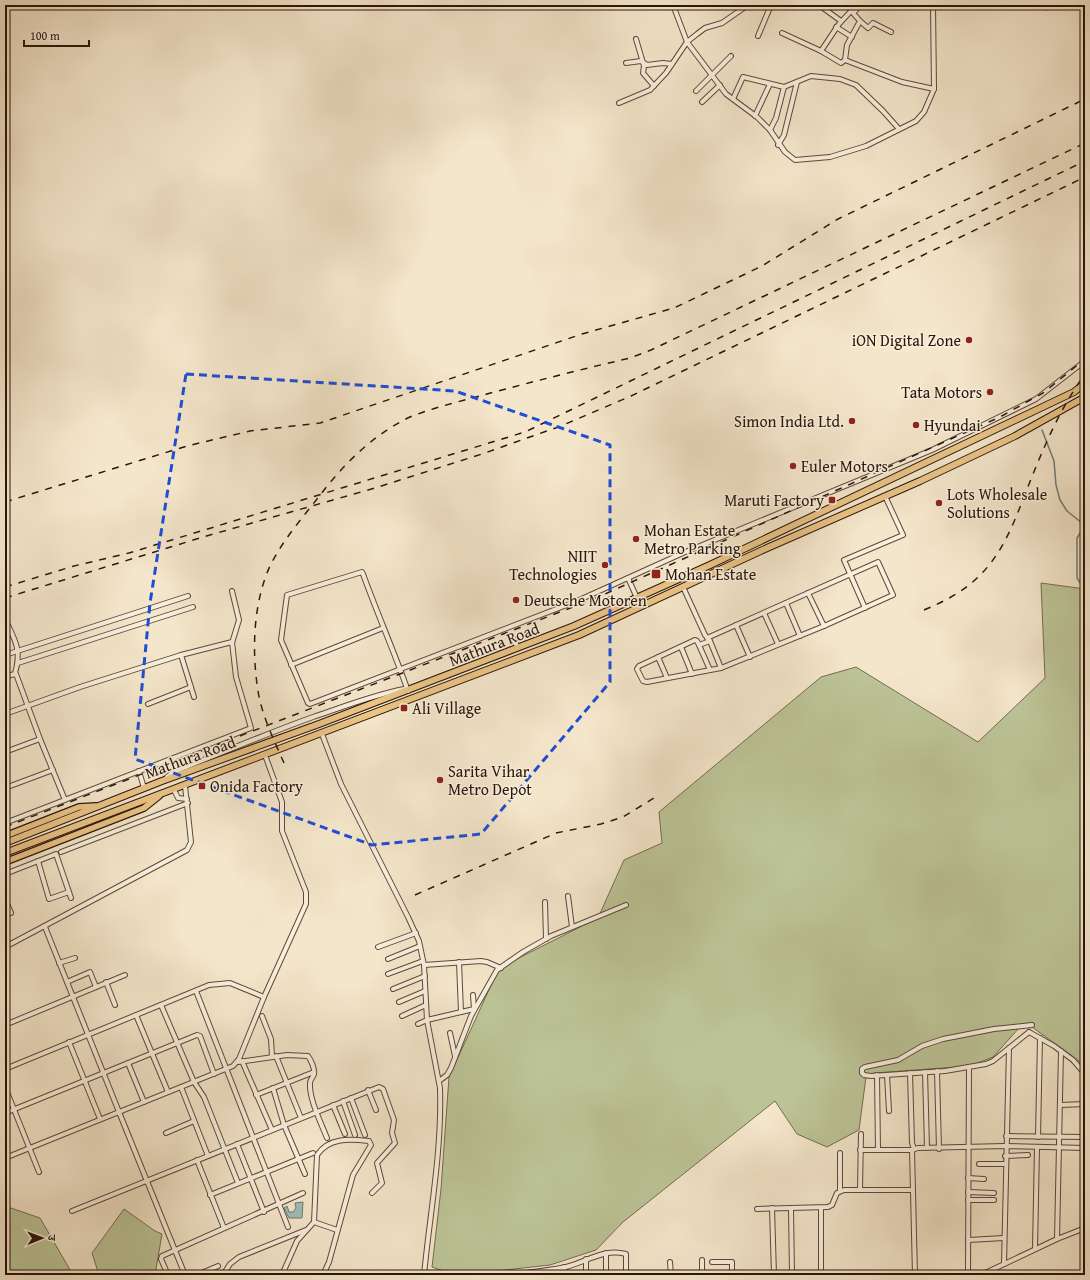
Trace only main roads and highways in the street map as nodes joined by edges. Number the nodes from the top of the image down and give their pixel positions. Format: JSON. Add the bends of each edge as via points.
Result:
{"nodes":[{"id":1,"x":1085,"y":383,"type":"edge"},
{"id":2,"x":1085,"y":397,"type":"edge"},
{"id":3,"x":159,"y":796,"type":"junction"},
{"id":4,"x":96,"y":806,"type":"junction"},
{"id":5,"x":5,"y":836,"type":"edge"},
{"id":6,"x":5,"y":843,"type":"edge"},
{"id":7,"x":5,"y":854,"type":"edge"},
{"id":8,"x":5,"y":862,"type":"edge"}],
"edges":[{"from":1,"to":4,"type":"highway","name":"Mathura Road","via":[[1074,392],[574,626],[419,687]]},
{"from":2,"to":3,"type":"highway","name":"Mathura Road","via":[[1014,436],[579,635]]},
{"from":3,"to":7,"type":"highway","name":"Mathura Road"},
{"from":3,"to":8,"type":"main road","name":"Mathura Road","via":[[144,808]]},
{"from":4,"to":5,"type":"main road","via":[[79,807]]},
{"from":4,"to":6,"type":"highway","name":"Mathura Road"}]}
